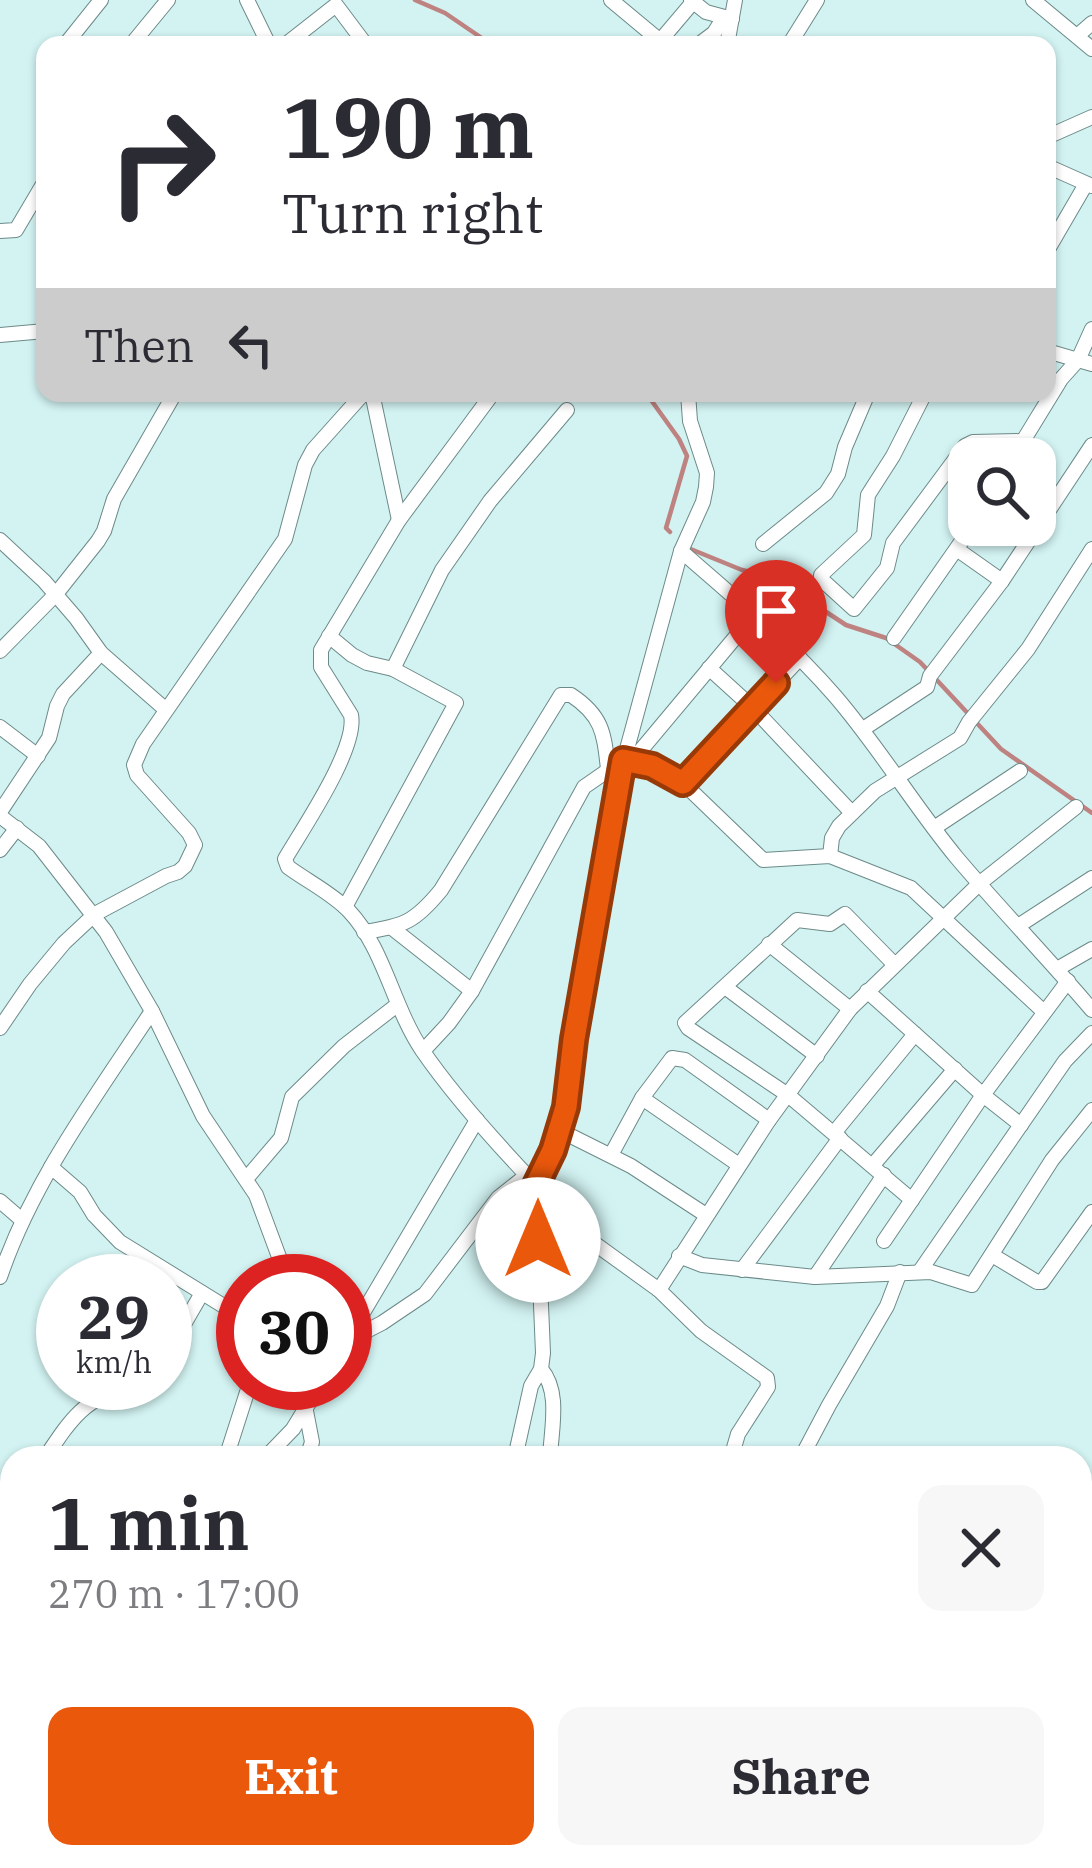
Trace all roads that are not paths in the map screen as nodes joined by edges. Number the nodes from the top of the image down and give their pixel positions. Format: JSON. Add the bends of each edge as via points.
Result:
{"nodes":[{"id":1,"x":101,"y":0,"type":"edge"},
{"id":2,"x":168,"y":0,"type":"edge"},
{"id":3,"x":247,"y":0,"type":"edge"},
{"id":4,"x":611,"y":0,"type":"edge"},
{"id":5,"x":735,"y":0,"type":"edge"},
{"id":6,"x":817,"y":0,"type":"edge"},
{"id":7,"x":1033,"y":0,"type":"edge"},
{"id":8,"x":692,"y":1,"type":"edge"},
{"id":9,"x":628,"y":6,"type":"edge"},
{"id":10,"x":728,"y":18,"type":"junction"},
{"id":11,"x":1092,"y":23,"type":"edge"},
{"id":12,"x":72,"y":36,"type":"edge"},
{"id":13,"x":138,"y":36,"type":"edge"},
{"id":14,"x":265,"y":36,"type":"edge"},
{"id":15,"x":296,"y":36,"type":"edge"},
{"id":16,"x":359,"y":36,"type":"edge"},
{"id":17,"x":656,"y":36,"type":"edge"},
{"id":18,"x":667,"y":36,"type":"edge"},
{"id":19,"x":710,"y":36,"type":"edge"},
{"id":20,"x":727,"y":36,"type":"edge"},
{"id":21,"x":795,"y":36,"type":"edge"},
{"id":22,"x":1077,"y":36,"type":"junction"},
{"id":23,"x":1092,"y":49,"type":"edge"},
{"id":24,"x":1092,"y":117,"type":"edge"},
{"id":25,"x":1056,"y":133,"type":"edge"},
{"id":26,"x":1056,"y":170,"type":"edge"},
{"id":27,"x":1089,"y":185,"type":"edge"},
{"id":28,"x":36,"y":197,"type":"edge"},
{"id":29,"x":0,"y":231,"type":"edge"},
{"id":30,"x":1056,"y":232,"type":"edge"},
{"id":31,"x":1092,"y":329,"type":"edge"},
{"id":32,"x":36,"y":332,"type":"edge"},
{"id":33,"x":0,"y":335,"type":"edge"},
{"id":34,"x":1056,"y":354,"type":"edge"},
{"id":35,"x":1085,"y":362,"type":"edge"},
{"id":36,"x":1056,"y":387,"type":"edge"},
{"id":37,"x":170,"y":402,"type":"edge"},
{"id":38,"x":359,"y":402,"type":"edge"},
{"id":39,"x":370,"y":402,"type":"edge"},
{"id":40,"x":486,"y":402,"type":"edge"},
{"id":41,"x":689,"y":402,"type":"edge"},
{"id":42,"x":864,"y":402,"type":"edge"},
{"id":43,"x":920,"y":402,"type":"edge"},
{"id":44,"x":1047,"y":402,"type":"edge"},
{"id":45,"x":567,"y":410,"type":"dead end"},
{"id":46,"x":1025,"y":438,"type":"edge"},
{"id":47,"x":1092,"y":445,"type":"edge"},
{"id":48,"x":948,"y":469,"type":"edge"},
{"id":49,"x":399,"y":520,"type":"junction"},
{"id":50,"x":0,"y":540,"type":"edge"},
{"id":51,"x":763,"y":544,"type":"dead end"},
{"id":52,"x":960,"y":546,"type":"edge"},
{"id":53,"x":1092,"y":549,"type":"edge"},
{"id":54,"x":958,"y":550,"type":"junction"},
{"id":55,"x":681,"y":551,"type":"junction"},
{"id":56,"x":1003,"y":581,"type":"junction"},
{"id":57,"x":56,"y":594,"type":"junction"},
{"id":58,"x":754,"y":615,"type":"junction"},
{"id":59,"x":329,"y":636,"type":"junction"},
{"id":60,"x":894,"y":638,"type":"dead end"},
{"id":61,"x":0,"y":651,"type":"edge"},
{"id":62,"x":100,"y":652,"type":"junction"},
{"id":63,"x":800,"y":658,"type":"junction"},
{"id":64,"x":709,"y":668,"type":"junction"},
{"id":65,"x":393,"y":670,"type":"junction"},
{"id":66,"x":753,"y":708,"type":"junction"},
{"id":67,"x":165,"y":709,"type":"junction"},
{"id":68,"x":0,"y":727,"type":"edge"},
{"id":69,"x":863,"y":729,"type":"junction"},
{"id":70,"x":38,"y":756,"type":"junction"},
{"id":71,"x":627,"y":761,"type":"junction"},
{"id":72,"x":608,"y":769,"type":"junction"},
{"id":73,"x":1020,"y":771,"type":"dead end"},
{"id":74,"x":896,"y":779,"type":"junction"},
{"id":75,"x":683,"y":783,"type":"junction"},
{"id":76,"x":1076,"y":807,"type":"dead end"},
{"id":77,"x":852,"y":813,"type":"junction"},
{"id":78,"x":0,"y":814,"type":"edge"},
{"id":79,"x":16,"y":828,"type":"junction"},
{"id":80,"x":934,"y":828,"type":"junction"},
{"id":81,"x":0,"y":850,"type":"edge"},
{"id":82,"x":830,"y":856,"type":"junction"},
{"id":83,"x":1092,"y":878,"type":"edge"},
{"id":84,"x":980,"y":883,"type":"junction"},
{"id":85,"x":345,"y":907,"type":"junction"},
{"id":86,"x":95,"y":914,"type":"junction"},
{"id":87,"x":943,"y":917,"type":"junction"},
{"id":88,"x":1018,"y":926,"type":"junction"},
{"id":89,"x":392,"y":928,"type":"junction"},
{"id":90,"x":364,"y":932,"type":"junction"},
{"id":91,"x":770,"y":944,"type":"junction"},
{"id":92,"x":1092,"y":949,"type":"edge"},
{"id":93,"x":894,"y":964,"type":"junction"},
{"id":94,"x":1057,"y":968,"type":"junction"},
{"id":95,"x":1068,"y":981,"type":"junction"},
{"id":96,"x":725,"y":987,"type":"junction"},
{"id":97,"x":472,"y":991,"type":"junction"},
{"id":98,"x":867,"y":991,"type":"junction"},
{"id":99,"x":398,"y":1006,"type":"junction"},
{"id":100,"x":850,"y":1009,"type":"junction"},
{"id":101,"x":1092,"y":1010,"type":"edge"},
{"id":102,"x":152,"y":1011,"type":"junction"},
{"id":103,"x":1044,"y":1012,"type":"junction"},
{"id":104,"x":0,"y":1028,"type":"edge"},
{"id":105,"x":1092,"y":1033,"type":"edge"},
{"id":106,"x":915,"y":1034,"type":"junction"},
{"id":107,"x":423,"y":1051,"type":"junction"},
{"id":108,"x":817,"y":1056,"type":"junction"},
{"id":109,"x":955,"y":1069,"type":"junction"},
{"id":110,"x":788,"y":1095,"type":"junction"},
{"id":111,"x":983,"y":1095,"type":"junction"},
{"id":112,"x":642,"y":1098,"type":"junction"},
{"id":113,"x":1092,"y":1109,"type":"edge"},
{"id":114,"x":477,"y":1120,"type":"junction"},
{"id":115,"x":770,"y":1120,"type":"junction"},
{"id":116,"x":1021,"y":1125,"type":"junction"},
{"id":117,"x":559,"y":1130,"type":"junction"},
{"id":118,"x":837,"y":1136,"type":"junction"},
{"id":119,"x":611,"y":1155,"type":"junction"},
{"id":120,"x":739,"y":1165,"type":"junction"},
{"id":121,"x":51,"y":1166,"type":"junction"},
{"id":122,"x":878,"y":1170,"type":"junction"},
{"id":123,"x":246,"y":1179,"type":"junction"},
{"id":124,"x":531,"y":1180,"type":"junction"},
{"id":125,"x":912,"y":1200,"type":"junction"},
{"id":126,"x":0,"y":1201,"type":"edge"},
{"id":127,"x":537,"y":1202,"type":"junction"},
{"id":128,"x":1092,"y":1212,"type":"edge"},
{"id":129,"x":706,"y":1215,"type":"junction"},
{"id":130,"x":22,"y":1220,"type":"junction"},
{"id":131,"x":884,"y":1241,"type":"dead end"},
{"id":132,"x":278,"y":1254,"type":"edge"},
{"id":133,"x":992,"y":1255,"type":"junction"},
{"id":134,"x":679,"y":1256,"type":"junction"},
{"id":135,"x":742,"y":1270,"type":"junction"},
{"id":136,"x":920,"y":1271,"type":"junction"},
{"id":137,"x":900,"y":1272,"type":"junction"},
{"id":138,"x":0,"y":1277,"type":"edge"},
{"id":139,"x":815,"y":1277,"type":"junction"},
{"id":140,"x":659,"y":1290,"type":"junction"},
{"id":141,"x":202,"y":1293,"type":"junction"},
{"id":142,"x":372,"y":1297,"type":"edge"},
{"id":143,"x":216,"y":1302,"type":"edge"},
{"id":144,"x":192,"y":1310,"type":"edge"},
{"id":145,"x":372,"y":1327,"type":"edge"},
{"id":146,"x":541,"y":1369,"type":"junction"},
{"id":147,"x":81,"y":1410,"type":"edge"},
{"id":148,"x":241,"y":1410,"type":"edge"},
{"id":149,"x":306,"y":1411,"type":"joint"},
{"id":150,"x":54,"y":1446,"type":"edge"},
{"id":151,"x":230,"y":1446,"type":"edge"},
{"id":152,"x":275,"y":1446,"type":"edge"},
{"id":153,"x":311,"y":1446,"type":"edge"},
{"id":154,"x":518,"y":1446,"type":"edge"},
{"id":155,"x":551,"y":1446,"type":"edge"},
{"id":156,"x":734,"y":1446,"type":"edge"},
{"id":157,"x":807,"y":1446,"type":"edge"}],
"edges":[{"from":1,"to":12,"type":"street"},
{"from":2,"to":13,"type":"street"},
{"from":3,"to":14,"type":"street"},
{"from":4,"to":9,"type":"street"},
{"from":5,"to":10,"type":"street"},
{"from":6,"to":21,"type":"street"},
{"from":7,"to":22,"type":"street"},
{"from":8,"to":10,"type":"street"},
{"from":8,"to":18,"type":"street"},
{"from":9,"to":17,"type":"street"},
{"from":10,"to":19,"type":"street"},
{"from":10,"to":20,"type":"street"},
{"from":11,"to":22,"type":"street"},
{"from":15,"to":16,"type":"street","via":[[336,5]]},
{"from":22,"to":23,"type":"street"},
{"from":24,"to":25,"type":"street"},
{"from":26,"to":27,"type":"street"},
{"from":27,"to":30,"type":"street"},
{"from":28,"to":29,"type":"street","via":[[16,230]]},
{"from":31,"to":35,"type":"street"},
{"from":32,"to":33,"type":"street"},
{"from":34,"to":35,"type":"street"},
{"from":35,"to":36,"type":"street"},
{"from":37,"to":57,"type":"street","via":[[104,531]]},
{"from":38,"to":67,"type":"street","via":[[313,450],[285,539]]},
{"from":39,"to":49,"type":"street"},
{"from":40,"to":49,"type":"street"},
{"from":41,"to":55,"type":"street","via":[[707,473]]},
{"from":42,"to":51,"type":"street","via":[[826,493]]},
{"from":43,"to":48,"type":"street","via":[[868,495],[864,535],[820,575],[854,609]]},
{"from":44,"to":46,"type":"street"},
{"from":45,"to":65,"type":"street","via":[[442,570]]},
{"from":47,"to":56,"type":"street"},
{"from":49,"to":59,"type":"street"},
{"from":50,"to":57,"type":"street"},
{"from":52,"to":54,"type":"street"},
{"from":53,"to":74,"type":"street","via":[[960,738]]},
{"from":54,"to":56,"type":"street"},
{"from":54,"to":60,"type":"street"},
{"from":55,"to":58,"type":"street"},
{"from":55,"to":71,"type":"street"},
{"from":56,"to":69,"type":"street","via":[[927,687]]},
{"from":57,"to":61,"type":"street"},
{"from":57,"to":62,"type":"street"},
{"from":58,"to":63,"type":"street"},
{"from":58,"to":64,"type":"street"},
{"from":59,"to":65,"type":"street"},
{"from":59,"to":85,"type":"street","via":[[319,660],[351,715],[352,736],[284,859]]},
{"from":62,"to":67,"type":"street"},
{"from":62,"to":70,"type":"street","via":[[63,694]]},
{"from":63,"to":66,"type":"street"},
{"from":63,"to":69,"type":"street"},
{"from":64,"to":66,"type":"street"},
{"from":64,"to":71,"type":"street"},
{"from":65,"to":85,"type":"street","via":[[455,706]]},
{"from":66,"to":75,"type":"street"},
{"from":66,"to":77,"type":"street"},
{"from":67,"to":86,"type":"street","via":[[134,765],[195,845],[178,872]]},
{"from":68,"to":70,"type":"street"},
{"from":69,"to":74,"type":"street"},
{"from":70,"to":78,"type":"street"},
{"from":71,"to":72,"type":"street"},
{"from":71,"to":75,"type":"street"},
{"from":71,"to":117,"type":"street"},
{"from":72,"to":89,"type":"street","via":[[596,717],[561,695],[441,890],[409,923]]},
{"from":72,"to":97,"type":"street","via":[[584,787]]},
{"from":73,"to":80,"type":"street"},
{"from":74,"to":77,"type":"street"},
{"from":74,"to":80,"type":"street"},
{"from":75,"to":82,"type":"street","via":[[763,860]]},
{"from":76,"to":84,"type":"street"},
{"from":77,"to":82,"type":"street","via":[[832,838]]},
{"from":78,"to":79,"type":"street"},
{"from":79,"to":81,"type":"street"},
{"from":79,"to":86,"type":"street"},
{"from":80,"to":84,"type":"street"},
{"from":82,"to":87,"type":"street","via":[[911,888]]},
{"from":83,"to":88,"type":"street"},
{"from":84,"to":87,"type":"street"},
{"from":84,"to":88,"type":"street"},
{"from":85,"to":90,"type":"street"},
{"from":86,"to":102,"type":"street"},
{"from":86,"to":104,"type":"street"},
{"from":87,"to":93,"type":"street"},
{"from":87,"to":103,"type":"street"},
{"from":88,"to":94,"type":"street"},
{"from":89,"to":90,"type":"street"},
{"from":89,"to":97,"type":"street"},
{"from":90,"to":99,"type":"street"},
{"from":91,"to":93,"type":"street","via":[[797,920],[830,924],[844,914]]},
{"from":91,"to":96,"type":"street"},
{"from":91,"to":100,"type":"street"},
{"from":92,"to":94,"type":"street"},
{"from":93,"to":98,"type":"street"},
{"from":94,"to":95,"type":"street"},
{"from":95,"to":101,"type":"street"},
{"from":95,"to":103,"type":"street"},
{"from":96,"to":108,"type":"street"},
{"from":96,"to":110,"type":"street","via":[[685,1023]]},
{"from":97,"to":107,"type":"street"},
{"from":98,"to":100,"type":"street"},
{"from":98,"to":106,"type":"street"},
{"from":99,"to":107,"type":"street"},
{"from":99,"to":123,"type":"street","via":[[292,1097],[280,1138]]},
{"from":100,"to":108,"type":"street"},
{"from":102,"to":121,"type":"street"},
{"from":102,"to":123,"type":"street","via":[[203,1116]]},
{"from":103,"to":111,"type":"street"},
{"from":105,"to":116,"type":"street"},
{"from":106,"to":109,"type":"street"},
{"from":106,"to":118,"type":"street"},
{"from":107,"to":114,"type":"street"},
{"from":108,"to":110,"type":"street"},
{"from":109,"to":111,"type":"street"},
{"from":109,"to":122,"type":"street"},
{"from":110,"to":115,"type":"street"},
{"from":110,"to":118,"type":"street"},
{"from":111,"to":116,"type":"street"},
{"from":111,"to":125,"type":"street"},
{"from":112,"to":115,"type":"street","via":[[678,1058]]},
{"from":112,"to":119,"type":"street"},
{"from":112,"to":120,"type":"street"},
{"from":113,"to":133,"type":"street"},
{"from":114,"to":124,"type":"street"},
{"from":114,"to":142,"type":"street"},
{"from":115,"to":120,"type":"street"},
{"from":116,"to":136,"type":"street"},
{"from":117,"to":119,"type":"street"},
{"from":117,"to":124,"type":"street"},
{"from":118,"to":122,"type":"street"},
{"from":118,"to":135,"type":"street"},
{"from":119,"to":129,"type":"street"},
{"from":120,"to":129,"type":"street"},
{"from":121,"to":130,"type":"street"},
{"from":121,"to":141,"type":"street","via":[[120,1242]]},
{"from":122,"to":125,"type":"street"},
{"from":122,"to":139,"type":"street"},
{"from":123,"to":132,"type":"street"},
{"from":124,"to":127,"type":"street"},
{"from":124,"to":145,"type":"street","via":[[498,1198],[425,1294]]},
{"from":125,"to":131,"type":"street"},
{"from":126,"to":130,"type":"street"},
{"from":127,"to":140,"type":"street"},
{"from":127,"to":146,"type":"street"},
{"from":128,"to":133,"type":"street","via":[[1042,1282]]},
{"from":129,"to":134,"type":"street"},
{"from":130,"to":138,"type":"street"},
{"from":133,"to":136,"type":"street","via":[[973,1285]]},
{"from":134,"to":135,"type":"street"},
{"from":134,"to":140,"type":"street"},
{"from":135,"to":139,"type":"street"},
{"from":136,"to":137,"type":"street"},
{"from":137,"to":139,"type":"street"},
{"from":137,"to":157,"type":"street"},
{"from":140,"to":156,"type":"street","via":[[769,1382]]},
{"from":141,"to":143,"type":"street"},
{"from":141,"to":144,"type":"street"},
{"from":146,"to":154,"type":"street"},
{"from":146,"to":155,"type":"street","via":[[553,1393]]},
{"from":147,"to":150,"type":"street"},
{"from":148,"to":151,"type":"street"},
{"from":149,"to":152,"type":"street"},
{"from":149,"to":153,"type":"street"}]}
